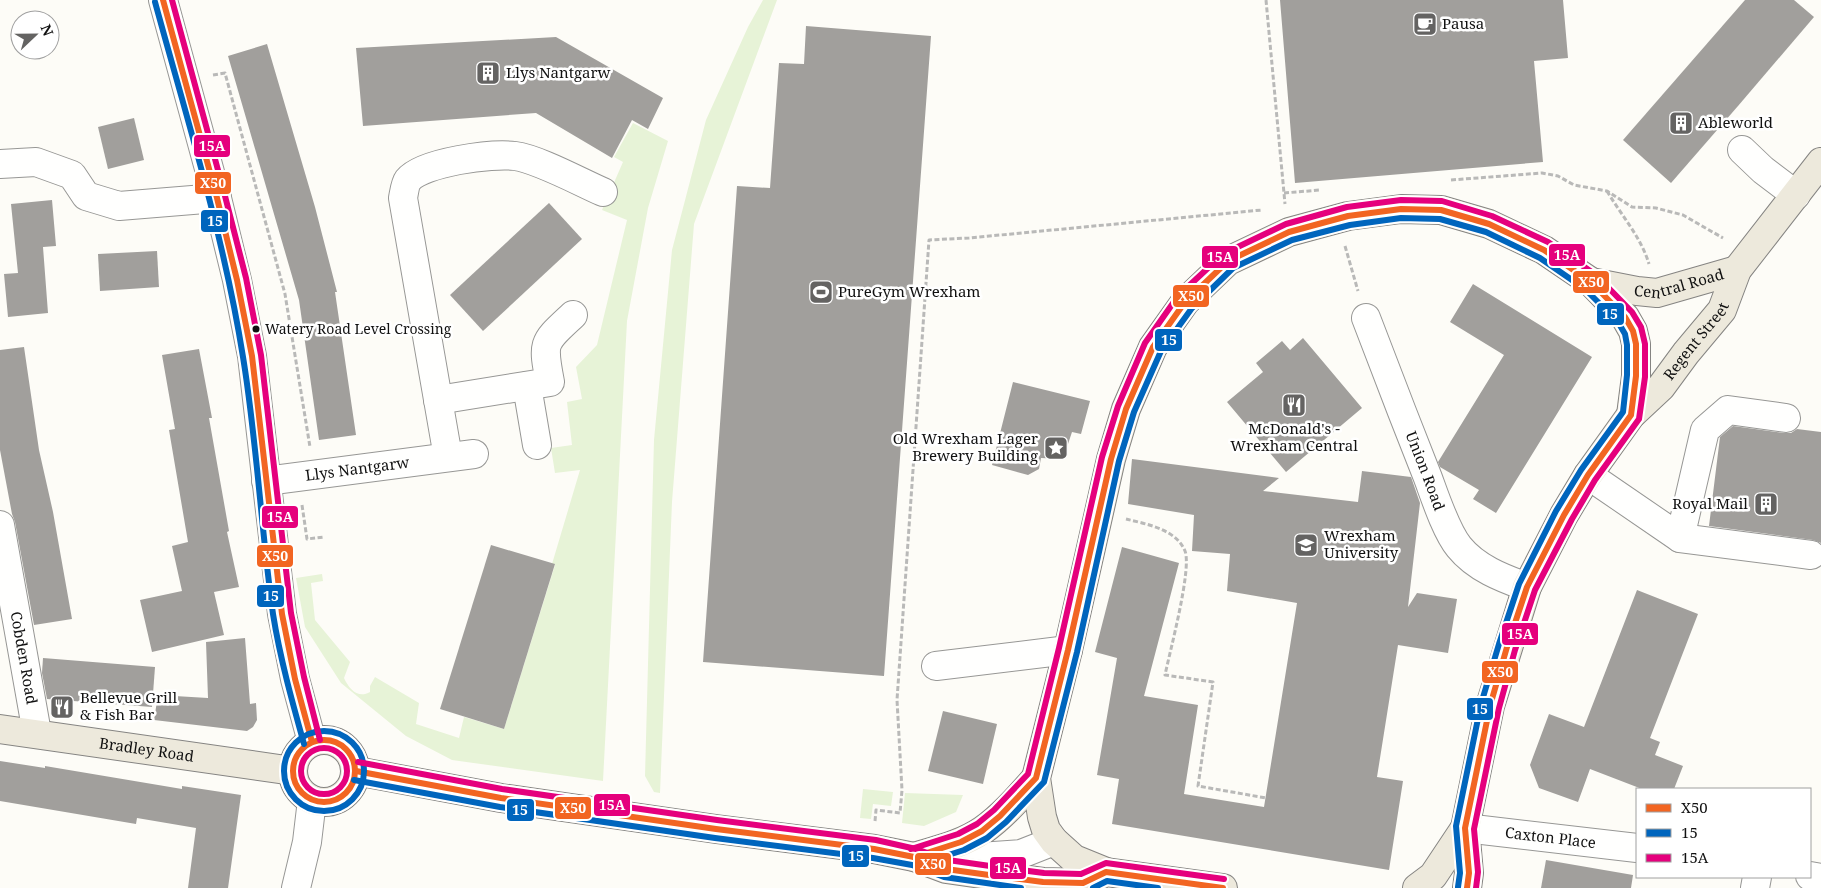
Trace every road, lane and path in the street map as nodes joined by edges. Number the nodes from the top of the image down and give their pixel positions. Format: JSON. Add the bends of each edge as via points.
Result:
{"nodes":[{"id":1,"x":163,"y":0,"type":"edge"},
{"id":2,"x":1266,"y":0,"type":"edge"},
{"id":3,"x":228,"y":82,"type":"dead end"},
{"id":4,"x":1742,"y":150,"type":"dead end"},
{"id":5,"x":0,"y":164,"type":"edge"},
{"id":6,"x":1812,"y":179,"type":"edge"},
{"id":7,"x":603,"y":192,"type":"dead end"},
{"id":8,"x":217,"y":198,"type":"junction"},
{"id":9,"x":1348,"y":216,"type":"junction"},
{"id":10,"x":1287,"y":220,"type":"junction"},
{"id":11,"x":1723,"y":238,"type":"dead end"},
{"id":12,"x":1651,"y":268,"type":"dead end"},
{"id":13,"x":1738,"y":270,"type":"junction"},
{"id":14,"x":1591,"y":282,"type":"junction"},
{"id":15,"x":573,"y":315,"type":"dead end"},
{"id":16,"x":1366,"y":318,"type":"joint"},
{"id":17,"x":527,"y":386,"type":"junction"},
{"id":18,"x":438,"y":400,"type":"junction"},
{"id":19,"x":1631,"y":415,"type":"junction"},
{"id":20,"x":1786,"y":418,"type":"dead end"},
{"id":21,"x":537,"y":445,"type":"dead end"},
{"id":22,"x":1588,"y":475,"type":"junction"},
{"id":23,"x":306,"y":476,"type":"junction"},
{"id":24,"x":266,"y":481,"type":"junction"},
{"id":25,"x":1099,"y":514,"type":"junction"},
{"id":26,"x":0,"y":525,"type":"edge"},
{"id":27,"x":324,"y":537,"type":"dead end"},
{"id":28,"x":1680,"y":538,"type":"junction"},
{"id":29,"x":1811,"y":555,"type":"dead end"},
{"id":30,"x":1527,"y":587,"type":"junction"},
{"id":31,"x":1068,"y":650,"type":"junction"},
{"id":32,"x":936,"y":666,"type":"dead end"},
{"id":33,"x":0,"y":729,"type":"edge"},
{"id":34,"x":37,"y":733,"type":"junction"},
{"id":35,"x":312,"y":742,"type":"junction"},
{"id":36,"x":292,"y":770,"type":"junction"},
{"id":37,"x":356,"y":771,"type":"junction"},
{"id":38,"x":1036,"y":778,"type":"junction"},
{"id":39,"x":1266,"y":798,"type":"dead end"},
{"id":40,"x":312,"y":800,"type":"junction"},
{"id":41,"x":875,"y":825,"type":"dead end"},
{"id":42,"x":1465,"y":828,"type":"junction"},
{"id":43,"x":1054,"y":841,"type":"junction"},
{"id":44,"x":1636,"y":848,"type":"edge"},
{"id":45,"x":914,"y":857,"type":"junction"},
{"id":46,"x":1106,"y":872,"type":"junction"},
{"id":47,"x":1042,"y":885,"type":"edge"},
{"id":48,"x":296,"y":888,"type":"edge"},
{"id":49,"x":1223,"y":888,"type":"edge"},
{"id":50,"x":1418,"y":888,"type":"edge"},
{"id":51,"x":1467,"y":888,"type":"edge"}],
"edges":[{"from":1,"to":8,"type":"street"},
{"from":2,"to":10,"type":"path"},
{"from":3,"to":23,"type":"path","via":[[285,294]]},
{"from":4,"to":6,"type":"street","via":[[1763,170]]},
{"from":5,"to":8,"type":"street","via":[[36,162],[72,175],[86,196],[119,206]]},
{"from":6,"to":13,"type":"main road","name":"Regent Street"},
{"from":7,"to":18,"type":"street","name":"Llys Nantgarw","via":[[516,156],[456,161],[421,171],[408,181],[403,198]]},
{"from":8,"to":24,"type":"street","via":[[252,356]]},
{"from":9,"to":10,"type":"main road","name":"Central Road"},
{"from":9,"to":14,"type":"main road","name":"Central Road","via":[[1401,209],[1442,210],[1489,224],[1544,250]]},
{"from":9,"to":16,"type":"path","via":[[1342,235]]},
{"from":10,"to":25,"type":"main road","name":"Central Road","via":[[1228,261],[1185,302],[1153,347],[1126,409]]},
{"from":10,"to":41,"type":"path","via":[[929,240],[897,700],[902,790],[900,813],[876,810]]},
{"from":11,"to":12,"type":"path","via":[[1683,215],[1656,208],[1632,207],[1606,191],[1638,238]]},
{"from":13,"to":14,"type":"main road","name":"Central Road","via":[[1657,292]]},
{"from":13,"to":19,"type":"main road","name":"Regent Street","via":[[1722,310],[1661,387]]},
{"from":14,"to":19,"type":"main road","name":"Central Road","via":[[1625,316],[1633,331],[1637,360]]},
{"from":15,"to":17,"type":"street","via":[[546,343],[544,354],[550,382]]},
{"from":16,"to":30,"type":"street","name":"Union Road","via":[[1434,494],[1458,546],[1476,563],[1502,578]]},
{"from":17,"to":18,"type":"street"},
{"from":17,"to":21,"type":"street"},
{"from":18,"to":23,"type":"street","name":"Llys Nantgarw","via":[[461,455]]},
{"from":19,"to":22,"type":"main road","name":"Regent Street"},
{"from":20,"to":28,"type":"street","via":[[1728,410],[1705,430]]},
{"from":22,"to":28,"type":"street"},
{"from":22,"to":30,"type":"main road","name":"Regent Street"},
{"from":23,"to":24,"type":"street","name":"Llys Nantgarw"},
{"from":23,"to":27,"type":"path","via":[[307,540]]},
{"from":24,"to":35,"type":"street","via":[[282,614]]},
{"from":25,"to":31,"type":"main road","name":"Central Road"},
{"from":25,"to":39,"type":"path","via":[[1156,526],[1175,538],[1185,550],[1187,569],[1165,674],[1213,682],[1198,786]]},
{"from":26,"to":34,"type":"street","name":"Cobden Road"},
{"from":28,"to":29,"type":"street"},
{"from":30,"to":42,"type":"main road","name":"Regent Street","via":[[1490,706]]},
{"from":31,"to":32,"type":"street"},
{"from":31,"to":38,"type":"main road","name":"Central Road"},
{"from":33,"to":34,"type":"main road","name":"Bradley Road"},
{"from":34,"to":36,"type":"main road","name":"Bradley Road"},
{"from":35,"to":36,"type":"main road","via":[[298,753]]},
{"from":35,"to":37,"type":"main road","via":[[322,739],[342,744],[354,761]]},
{"from":36,"to":40,"type":"main road","via":[[298,788]]},
{"from":37,"to":40,"type":"main road","via":[[354,781],[342,797],[332,802]]},
{"from":37,"to":45,"type":"main road","via":[[501,798]]},
{"from":38,"to":43,"type":"main road","name":"Central Road","via":[[1042,817]]},
{"from":38,"to":45,"type":"main road","name":"Central Road","via":[[982,831],[962,842]]},
{"from":40,"to":48,"type":"street","via":[[307,842]]},
{"from":42,"to":44,"type":"street","name":"Caxton Place"},
{"from":42,"to":50,"type":"main road","via":[[1433,876]]},
{"from":42,"to":51,"type":"main road","name":"Regent Street"},
{"from":43,"to":45,"type":"street","via":[[1021,854]]},
{"from":43,"to":46,"type":"main road","name":"Central Road","via":[[1074,859]]},
{"from":45,"to":47,"type":"main road","via":[[946,869]]},
{"from":46,"to":47,"type":"main road","via":[[1083,883]]},
{"from":46,"to":49,"type":"main road"}]}
